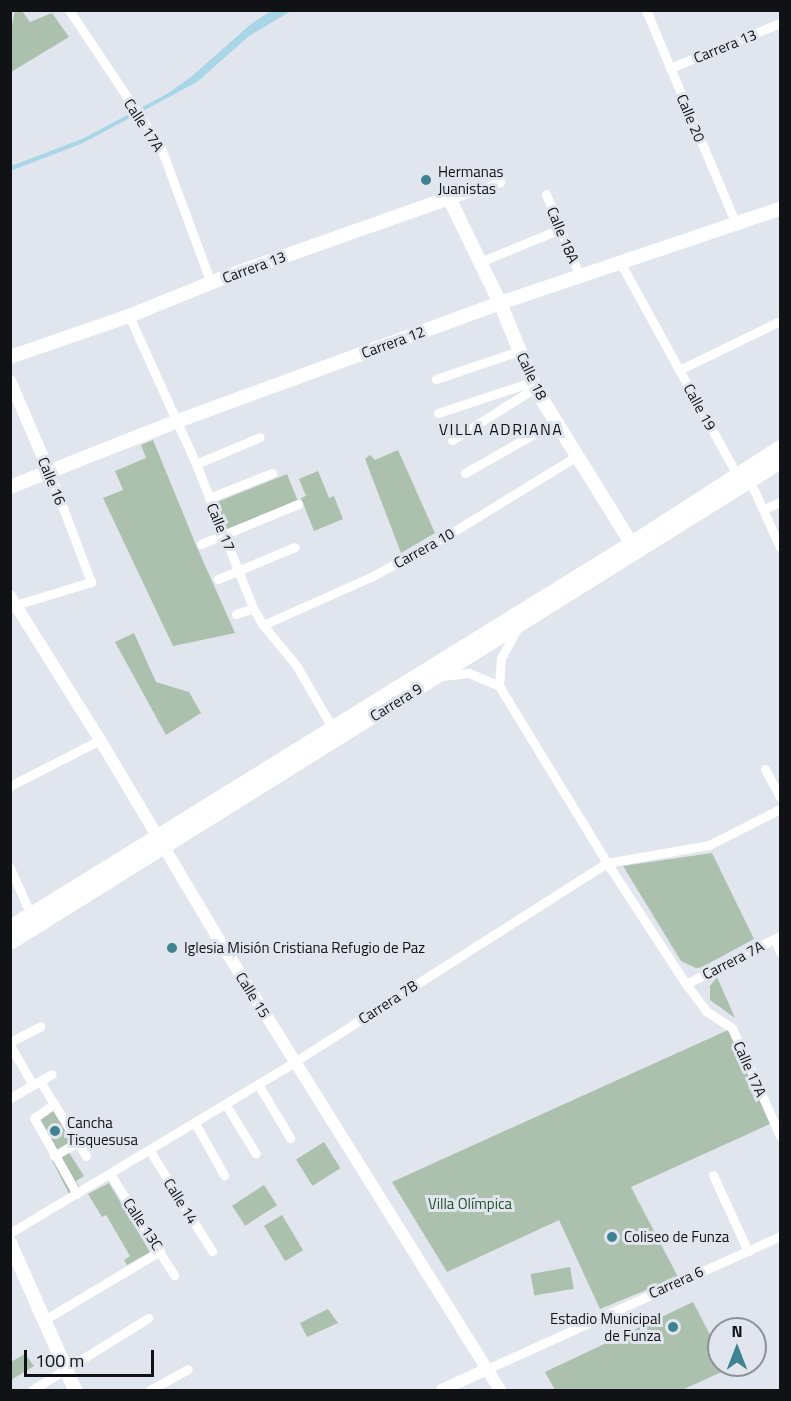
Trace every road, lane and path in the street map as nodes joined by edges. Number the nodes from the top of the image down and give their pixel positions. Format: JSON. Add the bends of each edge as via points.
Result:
{"nodes":[{"id":1,"x":69,"y":10,"type":"edge"},
{"id":2,"x":645,"y":10,"type":"edge"},
{"id":3,"x":780,"y":23,"type":"edge"},
{"id":4,"x":670,"y":68,"type":"junction"},
{"id":5,"x":500,"y":182,"type":"dead end"},
{"id":6,"x":546,"y":194,"type":"dead end"},
{"id":7,"x":451,"y":200,"type":"junction"},
{"id":8,"x":780,"y":209,"type":"edge"},
{"id":9,"x":737,"y":226,"type":"junction"},
{"id":10,"x":560,"y":229,"type":"junction"},
{"id":11,"x":480,"y":262,"type":"junction"},
{"id":12,"x":621,"y":264,"type":"junction"},
{"id":13,"x":580,"y":277,"type":"junction"},
{"id":14,"x":211,"y":283,"type":"junction"},
{"id":15,"x":500,"y":303,"type":"junction"},
{"id":16,"x":129,"y":316,"type":"junction"},
{"id":17,"x":780,"y":321,"type":"edge"},
{"id":18,"x":519,"y":351,"type":"junction"},
{"id":19,"x":10,"y":357,"type":"edge"},
{"id":20,"x":679,"y":370,"type":"junction"},
{"id":21,"x":436,"y":379,"type":"dead end"},
{"id":22,"x":10,"y":381,"type":"edge"},
{"id":23,"x":533,"y":385,"type":"junction"},
{"id":24,"x":438,"y":413,"type":"dead end"},
{"id":25,"x":556,"y":421,"type":"junction"},
{"id":26,"x":175,"y":422,"type":"junction"},
{"id":27,"x":260,"y":437,"type":"dead end"},
{"id":28,"x":452,"y":440,"type":"dead end"},
{"id":29,"x":780,"y":447,"type":"edge"},
{"id":30,"x":577,"y":456,"type":"junction"},
{"id":31,"x":780,"y":461,"type":"edge"},
{"id":32,"x":196,"y":464,"type":"junction"},
{"id":33,"x":49,"y":471,"type":"junction"},
{"id":34,"x":272,"y":473,"type":"dead end"},
{"id":35,"x":465,"y":473,"type":"dead end"},
{"id":36,"x":743,"y":477,"type":"junction"},
{"id":37,"x":10,"y":487,"type":"edge"},
{"id":38,"x":209,"y":498,"type":"junction"},
{"id":39,"x":780,"y":502,"type":"edge"},
{"id":40,"x":298,"y":504,"type":"dead end"},
{"id":41,"x":764,"y":510,"type":"junction"},
{"id":42,"x":224,"y":535,"type":"junction"},
{"id":43,"x":631,"y":543,"type":"junction"},
{"id":44,"x":201,"y":544,"type":"dead end"},
{"id":45,"x":295,"y":547,"type":"dead end"},
{"id":46,"x":780,"y":547,"type":"edge"},
{"id":47,"x":238,"y":570,"type":"junction"},
{"id":48,"x":218,"y":579,"type":"dead end"},
{"id":49,"x":12,"y":603,"type":"edge"},
{"id":50,"x":252,"y":608,"type":"junction"},
{"id":51,"x":236,"y":614,"type":"dead end"},
{"id":52,"x":263,"y":625,"type":"junction"},
{"id":53,"x":519,"y":626,"type":"junction"},
{"id":54,"x":436,"y":677,"type":"junction"},
{"id":55,"x":499,"y":686,"type":"junction"},
{"id":56,"x":332,"y":727,"type":"junction"},
{"id":57,"x":100,"y":740,"type":"junction"},
{"id":58,"x":765,"y":769,"type":"dead end"},
{"id":59,"x":10,"y":786,"type":"edge"},
{"id":60,"x":780,"y":797,"type":"edge"},
{"id":61,"x":780,"y":809,"type":"edge"},
{"id":62,"x":158,"y":841,"type":"junction"},
{"id":63,"x":607,"y":863,"type":"junction"},
{"id":64,"x":10,"y":868,"type":"edge"},
{"id":65,"x":31,"y":915,"type":"junction"},
{"id":66,"x":10,"y":927,"type":"edge"},
{"id":67,"x":778,"y":937,"type":"edge"},
{"id":68,"x":10,"y":942,"type":"edge"},
{"id":69,"x":780,"y":952,"type":"edge"},
{"id":70,"x":686,"y":984,"type":"junction"},
{"id":71,"x":40,"y":1027,"type":"dead end"},
{"id":72,"x":10,"y":1043,"type":"edge"},
{"id":73,"x":294,"y":1062,"type":"junction"},
{"id":74,"x":52,"y":1074,"type":"dead end"},
{"id":75,"x":36,"y":1083,"type":"junction"},
{"id":76,"x":258,"y":1084,"type":"junction"},
{"id":77,"x":10,"y":1098,"type":"edge"},
{"id":78,"x":54,"y":1104,"type":"junction"},
{"id":79,"x":226,"y":1105,"type":"junction"},
{"id":80,"x":195,"y":1123,"type":"junction"},
{"id":81,"x":780,"y":1136,"type":"edge"},
{"id":82,"x":290,"y":1138,"type":"dead end"},
{"id":83,"x":77,"y":1142,"type":"junction"},
{"id":84,"x":150,"y":1151,"type":"junction"},
{"id":85,"x":256,"y":1154,"type":"dead end"},
{"id":86,"x":54,"y":1156,"type":"junction"},
{"id":87,"x":86,"y":1156,"type":"dead end"},
{"id":88,"x":110,"y":1174,"type":"junction"},
{"id":89,"x":224,"y":1175,"type":"dead end"},
{"id":90,"x":713,"y":1175,"type":"dead end"},
{"id":91,"x":77,"y":1194,"type":"junction"},
{"id":92,"x":10,"y":1233,"type":"edge"},
{"id":93,"x":780,"y":1236,"type":"edge"},
{"id":94,"x":10,"y":1243,"type":"edge"},
{"id":95,"x":160,"y":1251,"type":"junction"},
{"id":96,"x":212,"y":1251,"type":"dead end"},
{"id":97,"x":748,"y":1251,"type":"junction"},
{"id":98,"x":174,"y":1275,"type":"dead end"},
{"id":99,"x":148,"y":1318,"type":"dead end"},
{"id":100,"x":44,"y":1320,"type":"junction"},
{"id":101,"x":66,"y":1369,"type":"junction"},
{"id":102,"x":188,"y":1369,"type":"dead end"},
{"id":103,"x":487,"y":1369,"type":"junction"},
{"id":104,"x":32,"y":1390,"type":"edge"},
{"id":105,"x":75,"y":1390,"type":"edge"},
{"id":106,"x":150,"y":1390,"type":"edge"},
{"id":107,"x":442,"y":1390,"type":"edge"},
{"id":108,"x":500,"y":1390,"type":"edge"}],
"edges":[{"from":1,"to":14,"type":"street","name":"Calle 17A","via":[[160,148]]},
{"from":2,"to":4,"type":"street","name":"Calle 20"},
{"from":3,"to":4,"type":"street","name":"Carrera 13"},
{"from":4,"to":9,"type":"street","name":"Calle 20"},
{"from":5,"to":7,"type":"street","name":"Carrera 13"},
{"from":6,"to":10,"type":"street","name":"Calle 18A"},
{"from":7,"to":11,"type":"main road","name":"Calle 18"},
{"from":7,"to":14,"type":"main road","name":"Carrera 13","via":[[446,198]]},
{"from":8,"to":9,"type":"main road","name":"Carrera 12"},
{"from":9,"to":12,"type":"main road","name":"Carrera 12"},
{"from":10,"to":11,"type":"street"},
{"from":10,"to":13,"type":"street","name":"Calle 18A"},
{"from":11,"to":15,"type":"main road","name":"Calle 18"},
{"from":12,"to":13,"type":"main road","name":"Carrera 12"},
{"from":12,"to":20,"type":"street","name":"Calle 19"},
{"from":13,"to":15,"type":"main road","name":"Carrera 12"},
{"from":14,"to":16,"type":"main road","name":"Carrera 13"},
{"from":15,"to":18,"type":"main road","name":"Calle 18"},
{"from":15,"to":26,"type":"main road","name":"Carrera 12"},
{"from":16,"to":19,"type":"main road","name":"Carrera 13"},
{"from":16,"to":26,"type":"street","name":"Calle 17"},
{"from":17,"to":20,"type":"street"},
{"from":18,"to":21,"type":"street"},
{"from":18,"to":23,"type":"main road","name":"Calle 18"},
{"from":20,"to":36,"type":"street","name":"Calle 19"},
{"from":22,"to":33,"type":"street","name":"Calle 16"},
{"from":23,"to":24,"type":"street"},
{"from":23,"to":25,"type":"main road","name":"Calle 18"},
{"from":23,"to":28,"type":"street"},
{"from":25,"to":30,"type":"main road","name":"Calle 18"},
{"from":25,"to":35,"type":"street"},
{"from":26,"to":32,"type":"street","name":"Calle 17"},
{"from":26,"to":33,"type":"main road","name":"Carrera 12"},
{"from":27,"to":32,"type":"street"},
{"from":29,"to":36,"type":"main road","name":"Carrera 9"},
{"from":30,"to":43,"type":"main road","name":"Calle 18"},
{"from":30,"to":52,"type":"street","name":"Carrera 10","via":[[438,541],[371,577]]},
{"from":31,"to":36,"type":"main road","name":"Carrera 9"},
{"from":32,"to":38,"type":"street","name":"Calle 17"},
{"from":33,"to":37,"type":"main road","name":"Carrera 12"},
{"from":33,"to":49,"type":"street","name":"Calle 16","via":[[91,582]]},
{"from":34,"to":38,"type":"street"},
{"from":36,"to":41,"type":"street","name":"Calle 19"},
{"from":36,"to":43,"type":"main road","name":"Carrera 9"},
{"from":36,"to":53,"type":"main road","name":"Carrera 9"},
{"from":38,"to":42,"type":"street","name":"Calle 17"},
{"from":39,"to":41,"type":"street"},
{"from":40,"to":42,"type":"street"},
{"from":41,"to":46,"type":"street","name":"Calle 19"},
{"from":42,"to":44,"type":"street"},
{"from":42,"to":47,"type":"street","name":"Calle 17"},
{"from":43,"to":56,"type":"main road","name":"Carrera 9"},
{"from":45,"to":47,"type":"street"},
{"from":47,"to":48,"type":"street"},
{"from":47,"to":50,"type":"street","name":"Calle 17"},
{"from":49,"to":57,"type":"street","name":"Calle 15"},
{"from":50,"to":51,"type":"street"},
{"from":50,"to":52,"type":"street","name":"Calle 17"},
{"from":52,"to":56,"type":"street","name":"Calle 17","via":[[296,665]]},
{"from":53,"to":54,"type":"main road","name":"Carrera 9"},
{"from":53,"to":55,"type":"street","via":[[501,658]]},
{"from":54,"to":55,"type":"street","via":[[469,673]]},
{"from":54,"to":62,"type":"main road","name":"Carrera 9"},
{"from":55,"to":63,"type":"street","name":"Calle 17A"},
{"from":56,"to":62,"type":"main road","name":"Carrera 9"},
{"from":57,"to":59,"type":"street"},
{"from":57,"to":62,"type":"street","name":"Calle 15"},
{"from":58,"to":60,"type":"street"},
{"from":61,"to":63,"type":"street","name":"Carrera 7B","via":[[709,845]]},
{"from":62,"to":65,"type":"main road","name":"Carrera 9"},
{"from":62,"to":68,"type":"main road","name":"Carrera 9"},
{"from":62,"to":73,"type":"street","name":"Calle 15"},
{"from":63,"to":70,"type":"street","name":"Calle 17A"},
{"from":63,"to":73,"type":"street","name":"Carrera 7B"},
{"from":64,"to":65,"type":"street"},
{"from":65,"to":66,"type":"main road","name":"Carrera 9"},
{"from":67,"to":69,"type":"street"},
{"from":67,"to":70,"type":"street","name":"Carrera 7A"},
{"from":70,"to":81,"type":"street","name":"Calle 17A","via":[[706,1011],[732,1028]]},
{"from":71,"to":72,"type":"street"},
{"from":72,"to":75,"type":"street"},
{"from":73,"to":76,"type":"street","name":"Carrera 7B"},
{"from":73,"to":103,"type":"street","name":"Calle 15"},
{"from":74,"to":75,"type":"street"},
{"from":75,"to":77,"type":"street"},
{"from":75,"to":78,"type":"street"},
{"from":76,"to":79,"type":"street","name":"Carrera 7B"},
{"from":76,"to":82,"type":"street"},
{"from":78,"to":83,"type":"street"},
{"from":78,"to":86,"type":"street","via":[[34,1119]]},
{"from":79,"to":80,"type":"street","name":"Carrera 7B"},
{"from":79,"to":85,"type":"street"},
{"from":80,"to":84,"type":"street","name":"Carrera 7B"},
{"from":80,"to":89,"type":"street"},
{"from":83,"to":86,"type":"street"},
{"from":83,"to":87,"type":"street"},
{"from":84,"to":88,"type":"street","name":"Carrera 7B"},
{"from":84,"to":96,"type":"street","name":"Calle 14"},
{"from":86,"to":91,"type":"street"},
{"from":88,"to":91,"type":"street","name":"Carrera 7B"},
{"from":88,"to":95,"type":"street","name":"Calle 13C"},
{"from":90,"to":97,"type":"street"},
{"from":91,"to":92,"type":"street","name":"Carrera 7B"},
{"from":93,"to":97,"type":"street","name":"Carrera 6"},
{"from":94,"to":100,"type":"main road"},
{"from":95,"to":98,"type":"street","name":"Calle 13C"},
{"from":95,"to":100,"type":"street"},
{"from":97,"to":103,"type":"street","name":"Carrera 6"},
{"from":99,"to":101,"type":"street"},
{"from":100,"to":101,"type":"main road"},
{"from":101,"to":104,"type":"street"},
{"from":101,"to":105,"type":"main road"},
{"from":102,"to":106,"type":"street"},
{"from":103,"to":107,"type":"street","name":"Carrera 6"},
{"from":103,"to":108,"type":"street","name":"Calle 15"}]}
